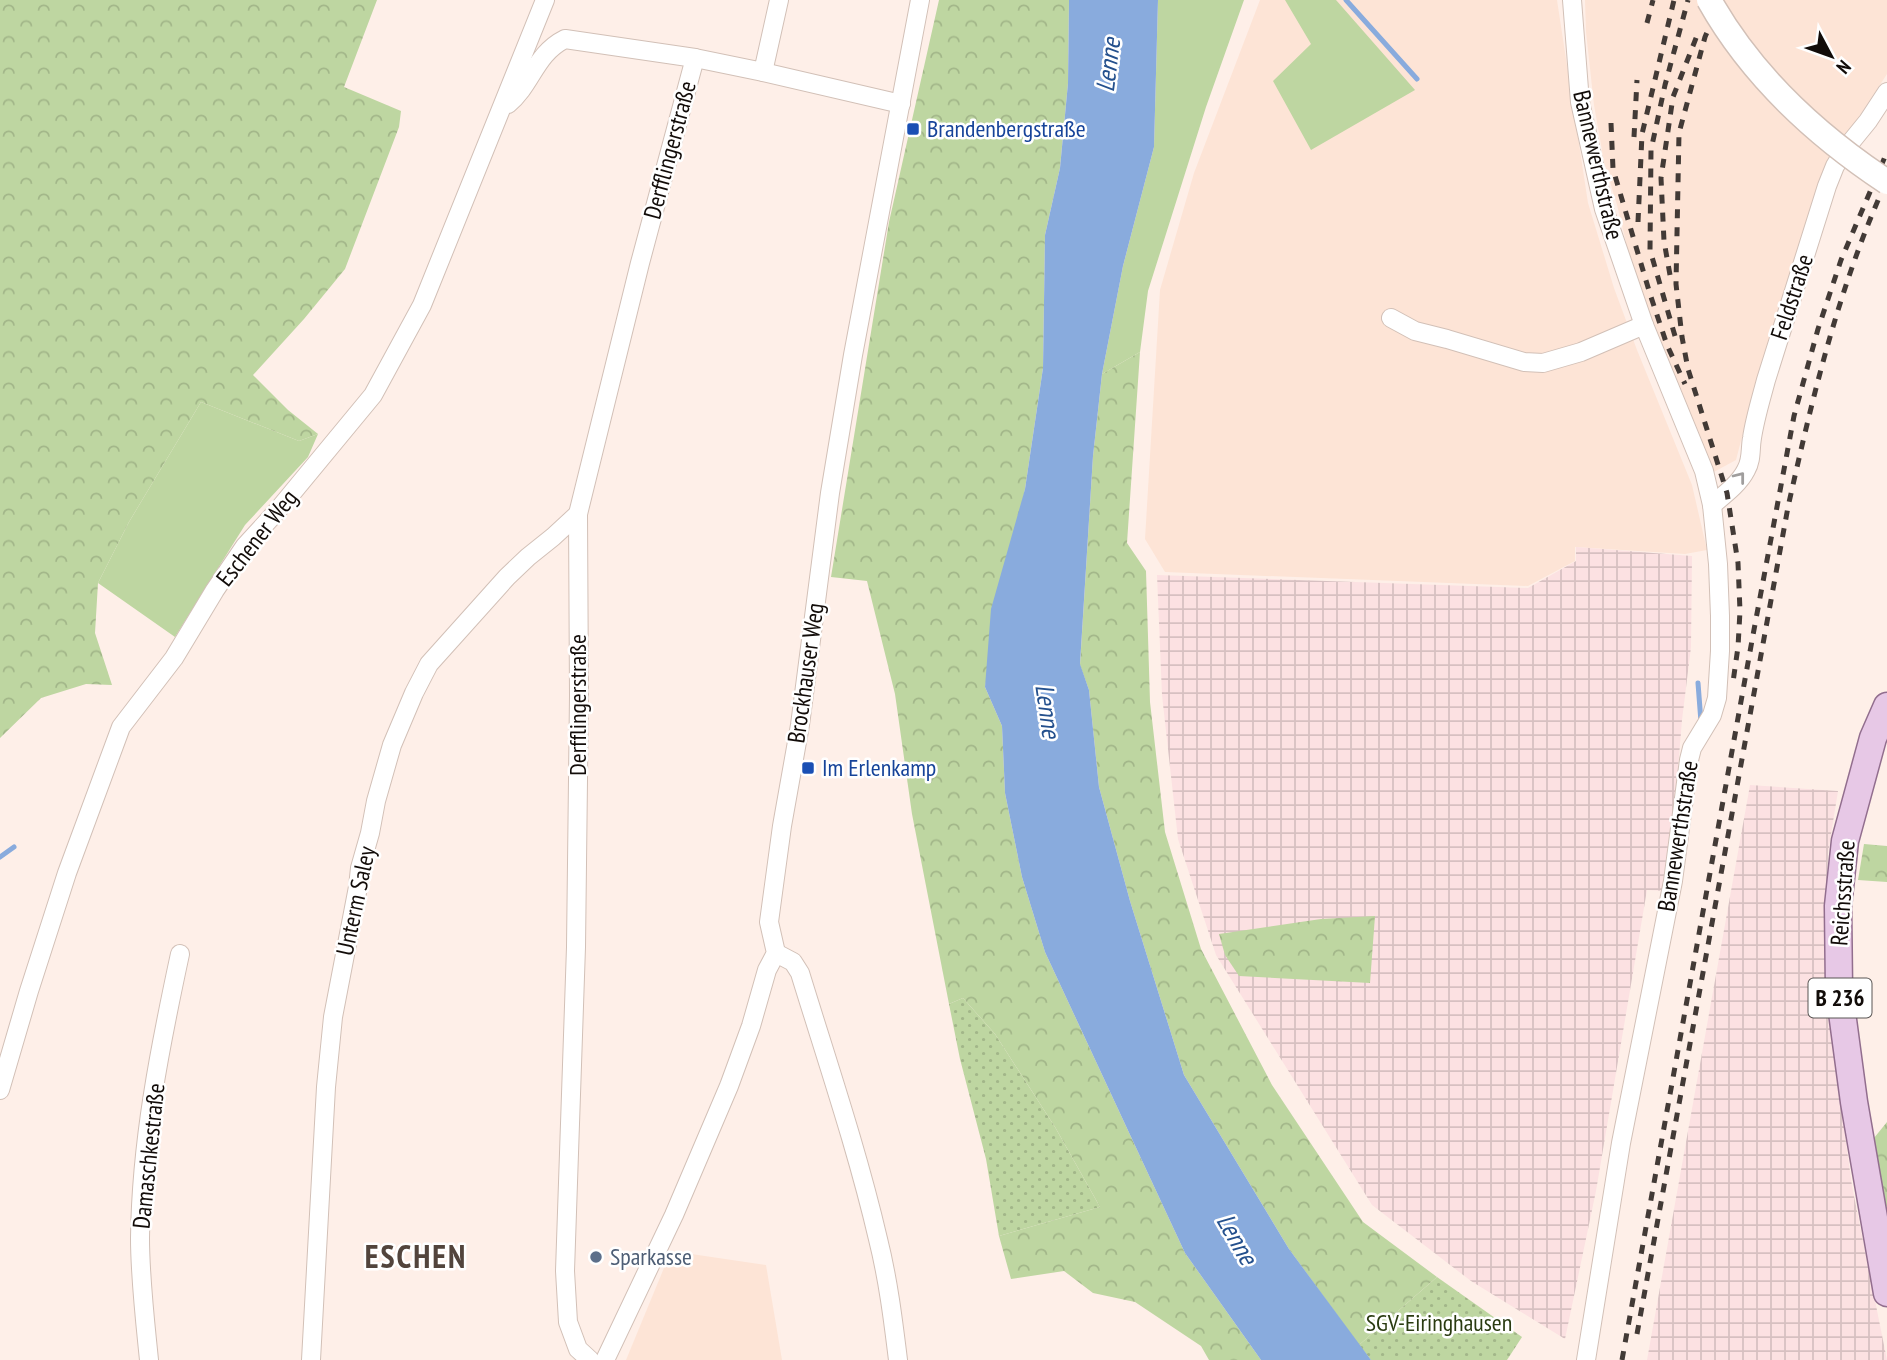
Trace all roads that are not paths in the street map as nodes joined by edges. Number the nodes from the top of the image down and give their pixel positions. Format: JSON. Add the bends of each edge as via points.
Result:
{"nodes":[{"id":1,"x":545,"y":0,"type":"edge"},
{"id":2,"x":779,"y":0,"type":"edge"},
{"id":3,"x":920,"y":0,"type":"edge"},
{"id":4,"x":1573,"y":0,"type":"edge"},
{"id":5,"x":1709,"y":0,"type":"edge"},
{"id":6,"x":695,"y":58,"type":"junction"},
{"id":7,"x":763,"y":72,"type":"junction"},
{"id":8,"x":1887,"y":92,"type":"edge"},
{"id":9,"x":901,"y":104,"type":"junction"},
{"id":10,"x":500,"y":111,"type":"junction"},
{"id":11,"x":1887,"y":182,"type":"edge"},
{"id":12,"x":1391,"y":318,"type":"dead end"},
{"id":13,"x":1644,"y":325,"type":"junction"},
{"id":14,"x":1712,"y":505,"type":"junction"},
{"id":15,"x":578,"y":513,"type":"junction"},
{"id":16,"x":1887,"y":706,"type":"edge"},
{"id":17,"x":776,"y":953,"type":"junction"},
{"id":18,"x":180,"y":954,"type":"dead end"},
{"id":19,"x":0,"y":1090,"type":"edge"},
{"id":20,"x":1887,"y":1293,"type":"edge"},
{"id":21,"x":149,"y":1360,"type":"edge"},
{"id":22,"x":311,"y":1360,"type":"edge"},
{"id":23,"x":590,"y":1360,"type":"edge"},
{"id":24,"x":605,"y":1360,"type":"edge"},
{"id":25,"x":898,"y":1360,"type":"edge"},
{"id":26,"x":1586,"y":1360,"type":"edge"}],
"edges":[{"from":1,"to":10,"type":"street","name":"Eschener Weg"},
{"from":2,"to":7,"type":"street"},
{"from":3,"to":9,"type":"street","name":"Brockhauser Weg"},
{"from":4,"to":13,"type":"street","name":"Bannewerthstraße","via":[[1580,102],[1604,209]]},
{"from":5,"to":11,"type":"main road","bridge":true,"via":[[1762,75],[1812,126]]},
{"from":6,"to":7,"type":"street"},
{"from":6,"to":10,"type":"street","via":[[565,39],[537,62],[519,95]]},
{"from":6,"to":15,"type":"street","name":"Derfflingerstraße"},
{"from":7,"to":9,"type":"street"},
{"from":14,"to":8,"type":"street","name":"Feldstraße","one_way":true,"via":[[1746,471],[1751,458],[1766,380],[1835,166]]},
{"from":9,"to":17,"type":"street","name":"Brockhauser Weg","via":[[830,493],[769,922]]},
{"from":10,"to":19,"type":"street","name":"Eschener Weg","via":[[422,305],[373,395],[245,547],[174,658],[121,727],[67,873]]},
{"from":12,"to":13,"type":"street","via":[[1415,331],[1524,362],[1543,363]]},
{"from":13,"to":14,"type":"street","name":"Bannewerthstraße","via":[[1704,471]]},
{"from":14,"to":26,"type":"street","name":"Bannewerthstraße","via":[[1718,564],[1717,698],[1689,760],[1672,881],[1621,1143]]},
{"from":15,"to":22,"type":"street","name":"Unterm Saley","via":[[507,577],[429,664],[393,745],[359,868],[333,1017]]},
{"from":15,"to":23,"type":"street","name":"Derfflingerstraße","via":[[576,947],[565,1271],[568,1322],[578,1349]]},
{"from":16,"to":20,"type":"main road","name":"Reichsstraße","number":"B 236","via":[[1873,738],[1845,841],[1838,920],[1839,989]]},
{"from":17,"to":24,"type":"street","via":[[766,970],[724,1098]]},
{"from":17,"to":25,"type":"street","via":[[793,962],[800,973],[841,1104],[878,1238]]},
{"from":18,"to":21,"type":"street","name":"Damaschkestraße","via":[[161,1046],[144,1173],[141,1254]]}]}
